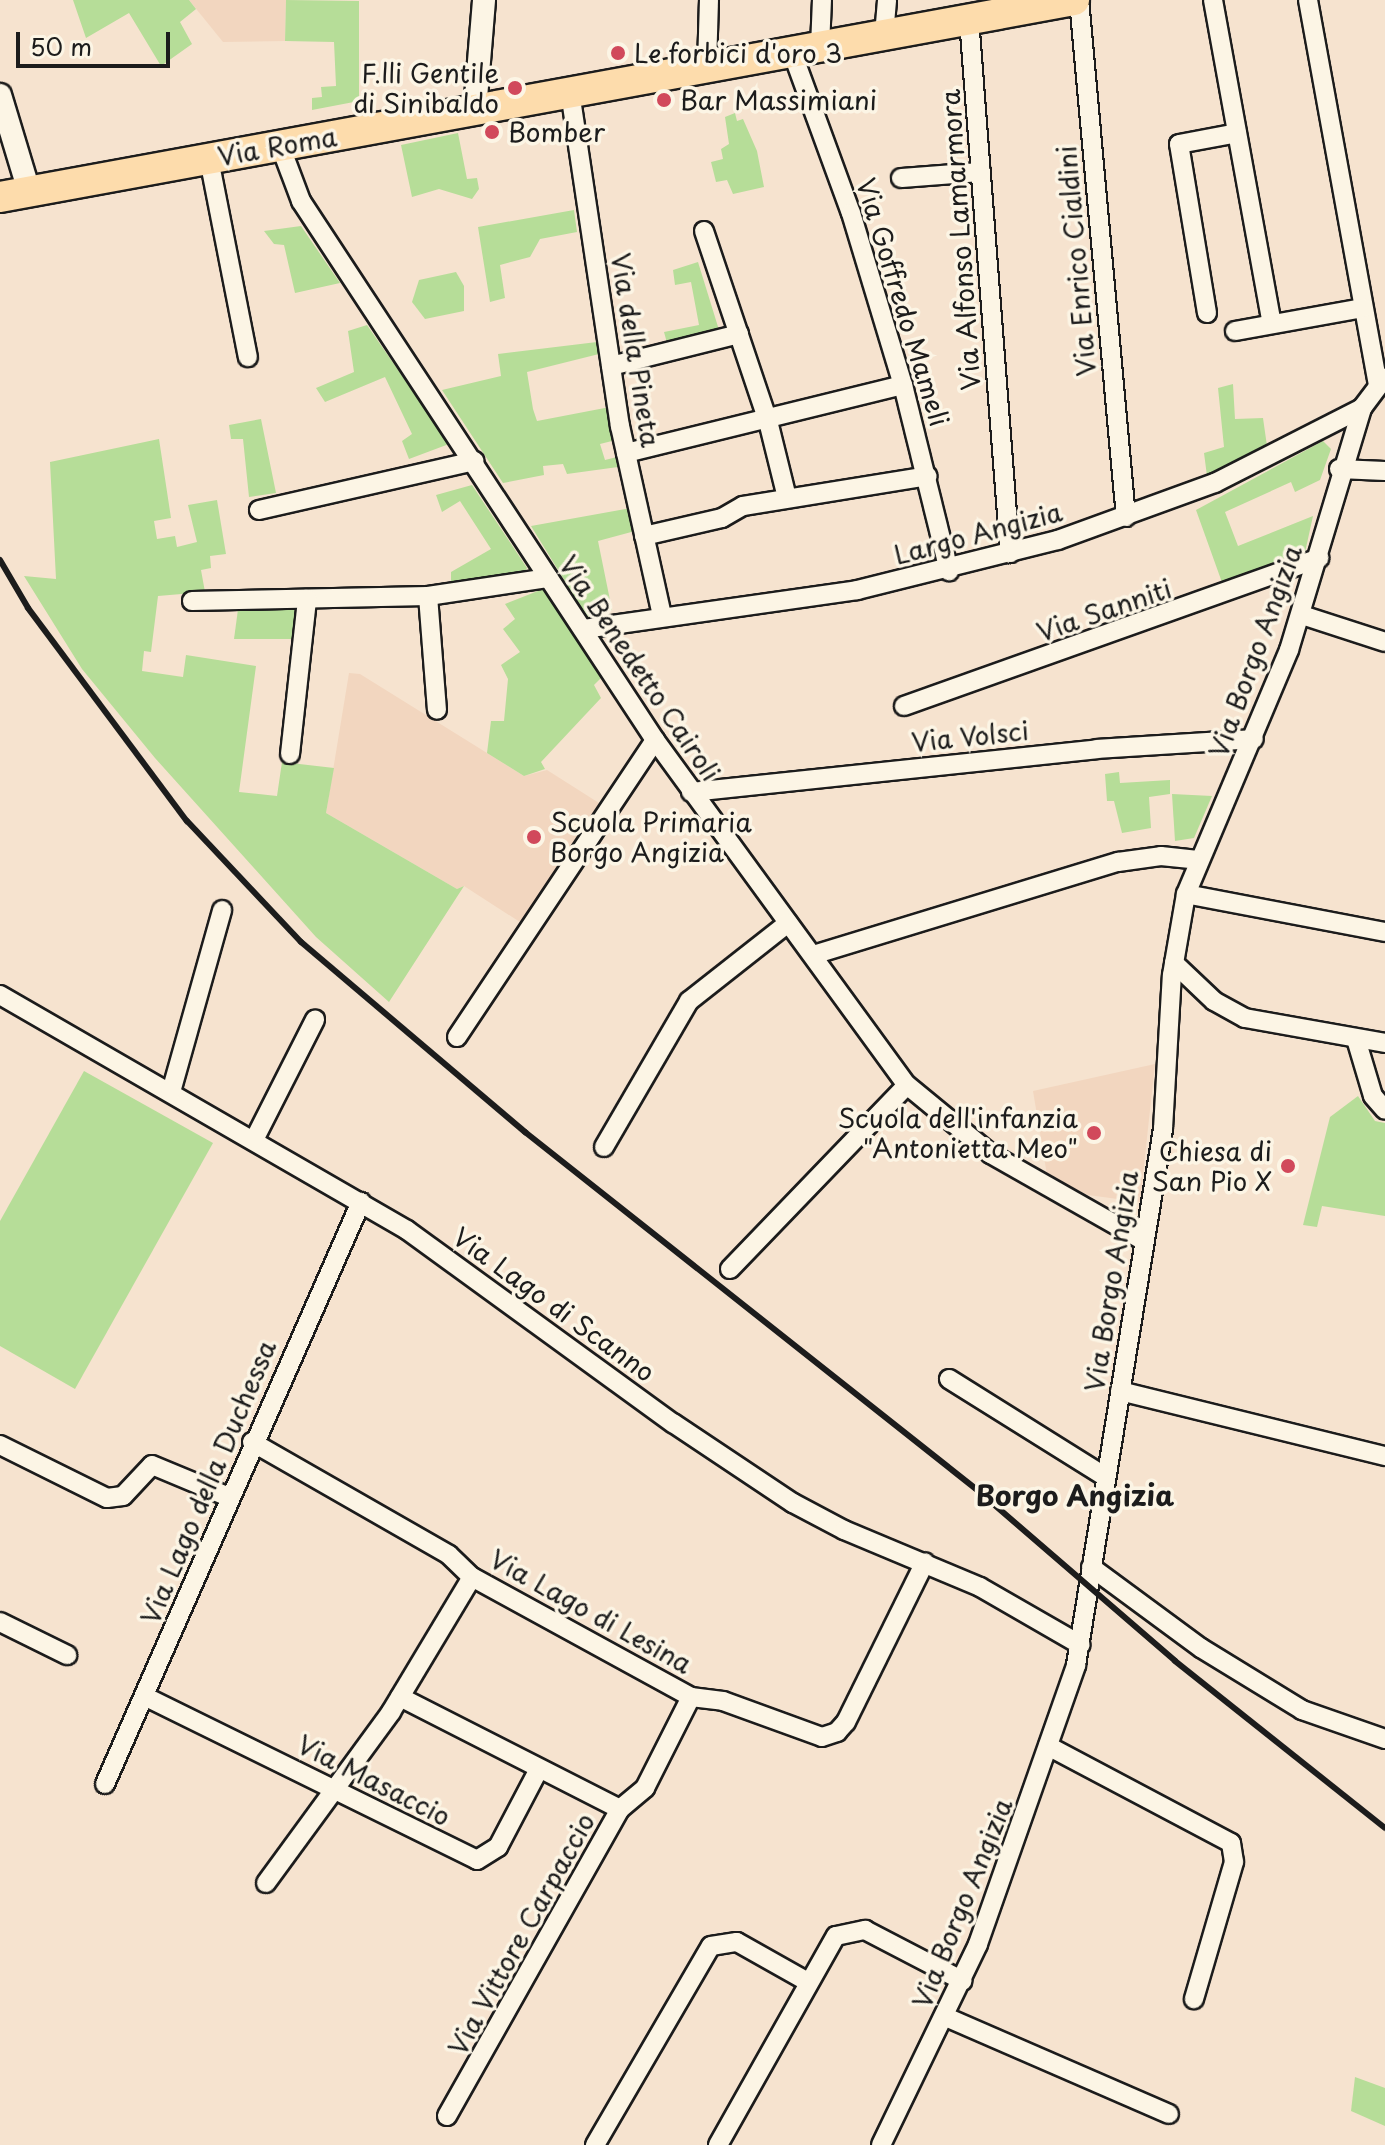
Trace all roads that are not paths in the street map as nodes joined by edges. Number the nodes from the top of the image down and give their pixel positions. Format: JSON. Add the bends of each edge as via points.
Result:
{"nodes":[{"id":1,"x":484,"y":0,"type":"edge"},
{"id":2,"x":709,"y":0,"type":"edge"},
{"id":3,"x":822,"y":0,"type":"edge"},
{"id":4,"x":887,"y":0,"type":"edge"},
{"id":5,"x":1077,"y":0,"type":"edge"},
{"id":6,"x":1213,"y":0,"type":"edge"},
{"id":7,"x":1308,"y":0,"type":"edge"},
{"id":8,"x":969,"y":19,"type":"junction"},
{"id":9,"x":884,"y":35,"type":"junction"},
{"id":10,"x":806,"y":49,"type":"junction"},
{"id":11,"x":707,"y":67,"type":"junction"},
{"id":12,"x":570,"y":92,"type":"junction"},
{"id":13,"x":0,"y":95,"type":"edge"},
{"id":14,"x":475,"y":110,"type":"junction"},
{"id":15,"x":1237,"y":133,"type":"junction"},
{"id":16,"x":280,"y":145,"type":"junction"},
{"id":17,"x":209,"y":159,"type":"junction"},
{"id":18,"x":981,"y":172,"type":"junction"},
{"id":19,"x":901,"y":178,"type":"dead end"},
{"id":20,"x":14,"y":194,"type":"edge"},
{"id":21,"x":704,"y":231,"type":"dead end"},
{"id":22,"x":1363,"y":308,"type":"junction"},
{"id":23,"x":1207,"y":313,"type":"dead end"},
{"id":24,"x":1272,"y":324,"type":"junction"},
{"id":25,"x":1235,"y":331,"type":"dead end"},
{"id":26,"x":739,"y":334,"type":"junction"},
{"id":27,"x":248,"y":357,"type":"dead end"},
{"id":28,"x":611,"y":366,"type":"junction"},
{"id":29,"x":1381,"y":381,"type":"edge"},
{"id":30,"x":903,"y":385,"type":"junction"},
{"id":31,"x":1362,"y":408,"type":"junction"},
{"id":32,"x":768,"y":421,"type":"junction"},
{"id":33,"x":626,"y":453,"type":"junction"},
{"id":34,"x":474,"y":461,"type":"junction"},
{"id":35,"x":1339,"y":469,"type":"junction"},
{"id":36,"x":1385,"y":471,"type":"edge"},
{"id":37,"x":928,"y":476,"type":"junction"},
{"id":38,"x":787,"y":498,"type":"junction"},
{"id":39,"x":259,"y":510,"type":"dead end"},
{"id":40,"x":1126,"y":517,"type":"junction"},
{"id":41,"x":644,"y":536,"type":"junction"},
{"id":42,"x":1010,"y":553,"type":"junction"},
{"id":43,"x":1319,"y":558,"type":"junction"},
{"id":44,"x":949,"y":571,"type":"junction"},
{"id":45,"x":549,"y":578,"type":"junction"},
{"id":46,"x":428,"y":596,"type":"junction"},
{"id":47,"x":307,"y":599,"type":"junction"},
{"id":48,"x":192,"y":601,"type":"dead end"},
{"id":49,"x":662,"y":615,"type":"junction"},
{"id":50,"x":1302,"y":615,"type":"junction"},
{"id":51,"x":584,"y":629,"type":"junction"},
{"id":52,"x":1385,"y":642,"type":"edge"},
{"id":53,"x":904,"y":706,"type":"dead end"},
{"id":54,"x":437,"y":710,"type":"dead end"},
{"id":55,"x":1254,"y":739,"type":"junction"},
{"id":56,"x":655,"y":740,"type":"junction"},
{"id":57,"x":290,"y":754,"type":"dead end"},
{"id":58,"x":691,"y":792,"type":"junction"},
{"id":59,"x":1198,"y":860,"type":"junction"},
{"id":60,"x":1186,"y":894,"type":"junction"},
{"id":61,"x":222,"y":910,"type":"dead end"},
{"id":62,"x":788,"y":923,"type":"junction"},
{"id":63,"x":1385,"y":932,"type":"edge"},
{"id":64,"x":813,"y":955,"type":"junction"},
{"id":65,"x":1174,"y":963,"type":"junction"},
{"id":66,"x":0,"y":995,"type":"edge"},
{"id":67,"x":315,"y":1020,"type":"dead end"},
{"id":68,"x":457,"y":1037,"type":"dead end"},
{"id":69,"x":1356,"y":1039,"type":"junction"},
{"id":70,"x":1385,"y":1043,"type":"edge"},
{"id":71,"x":907,"y":1085,"type":"junction"},
{"id":72,"x":171,"y":1092,"type":"junction"},
{"id":73,"x":1385,"y":1110,"type":"edge"},
{"id":74,"x":254,"y":1140,"type":"junction"},
{"id":75,"x":604,"y":1147,"type":"dead end"},
{"id":76,"x":361,"y":1202,"type":"junction"},
{"id":77,"x":1144,"y":1241,"type":"junction"},
{"id":78,"x":730,"y":1269,"type":"dead end"},
{"id":79,"x":949,"y":1379,"type":"dead end"},
{"id":80,"x":1120,"y":1391,"type":"junction"},
{"id":81,"x":252,"y":1442,"type":"junction"},
{"id":82,"x":0,"y":1445,"type":"edge"},
{"id":83,"x":1385,"y":1456,"type":"edge"},
{"id":84,"x":1106,"y":1477,"type":"junction"},
{"id":85,"x":229,"y":1497,"type":"junction"},
{"id":86,"x":925,"y":1562,"type":"junction"},
{"id":87,"x":1091,"y":1567,"type":"junction"},
{"id":88,"x":472,"y":1577,"type":"junction"},
{"id":89,"x":0,"y":1622,"type":"edge"},
{"id":90,"x":1081,"y":1645,"type":"junction"},
{"id":91,"x":67,"y":1655,"type":"dead end"},
{"id":92,"x":144,"y":1696,"type":"junction"},
{"id":93,"x":400,"y":1697,"type":"junction"},
{"id":94,"x":691,"y":1697,"type":"junction"},
{"id":95,"x":1385,"y":1739,"type":"edge"},
{"id":96,"x":1048,"y":1746,"type":"junction"},
{"id":97,"x":539,"y":1769,"type":"junction"},
{"id":98,"x":105,"y":1784,"type":"dead end"},
{"id":99,"x":333,"y":1788,"type":"junction"},
{"id":100,"x":620,"y":1809,"type":"junction"},
{"id":101,"x":266,"y":1883,"type":"dead end"},
{"id":102,"x":963,"y":1981,"type":"junction"},
{"id":103,"x":808,"y":1982,"type":"junction"},
{"id":104,"x":1194,"y":1999,"type":"dead end"},
{"id":105,"x":946,"y":2017,"type":"junction"},
{"id":106,"x":1169,"y":2114,"type":"dead end"},
{"id":107,"x":447,"y":2116,"type":"dead end"},
{"id":108,"x":595,"y":2145,"type":"edge"},
{"id":109,"x":718,"y":2145,"type":"edge"},
{"id":110,"x":881,"y":2145,"type":"edge"}],
"edges":[{"from":1,"to":14,"type":"street"},
{"from":2,"to":11,"type":"street"},
{"from":3,"to":10,"type":"street"},
{"from":4,"to":9,"type":"street"},
{"from":5,"to":8,"type":"main road","name":"Via Roma"},
{"from":5,"to":40,"type":"street","name":"Via Enrico Cialdini"},
{"from":6,"to":15,"type":"street"},
{"from":7,"to":22,"type":"street"},
{"from":8,"to":9,"type":"main road","name":"Via Roma"},
{"from":8,"to":18,"type":"street","name":"Via Alfonso Lamarmora"},
{"from":9,"to":10,"type":"main road","name":"Via Roma"},
{"from":10,"to":11,"type":"main road","name":"Via Roma"},
{"from":10,"to":30,"type":"street","name":"Via Goffredo Mameli"},
{"from":11,"to":12,"type":"main road","name":"Via Roma"},
{"from":12,"to":14,"type":"main road","name":"Via Roma"},
{"from":12,"to":28,"type":"street","name":"Via della Pineta"},
{"from":13,"to":20,"type":"street"},
{"from":14,"to":16,"type":"main road","name":"Via Roma"},
{"from":15,"to":23,"type":"street","via":[[1179,144]]},
{"from":15,"to":24,"type":"street"},
{"from":16,"to":17,"type":"main road","name":"Via Roma"},
{"from":16,"to":34,"type":"street","name":"Via Benedetto Cairoli","via":[[301,201]]},
{"from":17,"to":20,"type":"main road","name":"Via Roma"},
{"from":17,"to":27,"type":"street"},
{"from":18,"to":19,"type":"street"},
{"from":18,"to":42,"type":"street","name":"Via Alfonso Lamarmora"},
{"from":21,"to":26,"type":"street"},
{"from":22,"to":24,"type":"street"},
{"from":22,"to":29,"type":"street"},
{"from":24,"to":25,"type":"street"},
{"from":26,"to":28,"type":"street"},
{"from":26,"to":32,"type":"street"},
{"from":28,"to":33,"type":"street","name":"Via della Pineta"},
{"from":29,"to":31,"type":"street","name":"Via Borgo Angizia"},
{"from":30,"to":32,"type":"street"},
{"from":30,"to":37,"type":"street","name":"Via Goffredo Mameli"},
{"from":31,"to":35,"type":"street","name":"Via Borgo Angizia"},
{"from":31,"to":40,"type":"street","name":"Largo Angizia","via":[[1215,483]]},
{"from":32,"to":33,"type":"street"},
{"from":32,"to":38,"type":"street"},
{"from":33,"to":41,"type":"street","name":"Via della Pineta"},
{"from":34,"to":39,"type":"street"},
{"from":34,"to":45,"type":"street","name":"Via Benedetto Cairoli"},
{"from":35,"to":36,"type":"street"},
{"from":35,"to":43,"type":"street","name":"Via Borgo Angizia"},
{"from":37,"to":38,"type":"street"},
{"from":37,"to":44,"type":"street","name":"Via Goffredo Mameli"},
{"from":38,"to":41,"type":"street"},
{"from":40,"to":42,"type":"street","name":"Largo Angizia"},
{"from":41,"to":49,"type":"street","name":"Via della Pineta"},
{"from":42,"to":44,"type":"street","name":"Largo Angizia"},
{"from":43,"to":50,"type":"street","name":"Via Borgo Angizia"},
{"from":43,"to":53,"type":"street","name":"Via Sanniti"},
{"from":44,"to":49,"type":"street","name":"Largo Angizia","via":[[857,590]]},
{"from":45,"to":46,"type":"street"},
{"from":45,"to":51,"type":"street","name":"Via Benedetto Cairoli"},
{"from":46,"to":47,"type":"street"},
{"from":46,"to":54,"type":"street"},
{"from":47,"to":48,"type":"street"},
{"from":47,"to":57,"type":"street"},
{"from":49,"to":51,"type":"street","name":"Largo Angizia"},
{"from":50,"to":52,"type":"street"},
{"from":50,"to":55,"type":"street","name":"Via Borgo Angizia"},
{"from":51,"to":56,"type":"street","name":"Via Benedetto Cairoli"},
{"from":55,"to":58,"type":"street","name":"Via Volsci","via":[[1097,749]]},
{"from":55,"to":59,"type":"street","name":"Via Borgo Angizia"},
{"from":56,"to":58,"type":"street","name":"Via Benedetto Cairoli"},
{"from":56,"to":68,"type":"street"},
{"from":58,"to":62,"type":"street","name":"Via Benedetto Cairoli"},
{"from":59,"to":60,"type":"street","name":"Via Borgo Angizia"},
{"from":59,"to":64,"type":"street","via":[[1161,856],[1118,862]]},
{"from":60,"to":63,"type":"street"},
{"from":60,"to":65,"type":"street","name":"Via Borgo Angizia"},
{"from":61,"to":72,"type":"street"},
{"from":62,"to":64,"type":"street","name":"Via Benedetto Cairoli"},
{"from":62,"to":75,"type":"street","via":[[689,1001]]},
{"from":64,"to":71,"type":"street","name":"Via Benedetto Cairoli"},
{"from":65,"to":69,"type":"street","via":[[1214,1001],[1245,1018]]},
{"from":65,"to":77,"type":"street","name":"Via Borgo Angizia","via":[[1164,1116]]},
{"from":66,"to":72,"type":"street","name":"Via Lago di Scanno"},
{"from":67,"to":74,"type":"street"},
{"from":69,"to":70,"type":"street"},
{"from":69,"to":73,"type":"street","via":[[1373,1096]]},
{"from":71,"to":77,"type":"street","name":"Via Benedetto Cairoli","via":[[991,1154]]},
{"from":71,"to":78,"type":"street"},
{"from":72,"to":74,"type":"street","name":"Via Lago di Scanno"},
{"from":74,"to":76,"type":"street","name":"Via Lago di Scanno"},
{"from":76,"to":81,"type":"street","name":"Via Lago della Duchessa"},
{"from":76,"to":86,"type":"street","name":"Via Lago di Scanno","via":[[459,1265],[760,1482],[844,1530]]},
{"from":77,"to":80,"type":"street","name":"Via Borgo Angizia"},
{"from":79,"to":84,"type":"street"},
{"from":80,"to":83,"type":"street"},
{"from":80,"to":84,"type":"street","name":"Via Borgo Angizia"},
{"from":81,"to":85,"type":"street","name":"Via Lago della Duchessa"},
{"from":81,"to":88,"type":"street","name":"Via Lago di Lesina","via":[[449,1555]]},
{"from":82,"to":85,"type":"street","via":[[107,1498],[123,1496],[139,1472],[152,1465]]},
{"from":84,"to":87,"type":"street","name":"Via Borgo Angizia"},
{"from":85,"to":92,"type":"street","name":"Via Lago della Duchessa"},
{"from":86,"to":90,"type":"street","name":"Via Lago di Scanno","via":[[993,1593]]},
{"from":86,"to":94,"type":"street","name":"Via Lago di Lesina","via":[[837,1732],[822,1737],[723,1701]]},
{"from":87,"to":90,"type":"street","name":"Via Borgo Angizia"},
{"from":87,"to":95,"type":"street","via":[[1201,1648],[1302,1710]]},
{"from":88,"to":93,"type":"street"},
{"from":88,"to":94,"type":"street","name":"Via Lago di Lesina"},
{"from":89,"to":91,"type":"street"},
{"from":90,"to":96,"type":"street","name":"Via Borgo Angizia"},
{"from":92,"to":98,"type":"street","name":"Via Lago della Duchessa"},
{"from":92,"to":99,"type":"street","name":"Via Masaccio"},
{"from":93,"to":97,"type":"street"},
{"from":93,"to":99,"type":"street"},
{"from":94,"to":100,"type":"street","name":"Via Vittore Carpaccio","via":[[645,1788]]},
{"from":96,"to":102,"type":"street","name":"Via Borgo Angizia"},
{"from":96,"to":104,"type":"street","via":[[1214,1831],[1233,1848],[1234,1862]]},
{"from":97,"to":99,"type":"street","name":"Via Masaccio","via":[[498,1847],[484,1859],[468,1858]]},
{"from":97,"to":100,"type":"street"},
{"from":99,"to":101,"type":"street"},
{"from":100,"to":107,"type":"street","name":"Via Vittore Carpaccio"},
{"from":102,"to":103,"type":"street","via":[[859,1928],[836,1936]]},
{"from":102,"to":105,"type":"street","name":"Via Borgo Angizia"},
{"from":103,"to":108,"type":"street","via":[[737,1942],[711,1946]]},
{"from":103,"to":109,"type":"street"},
{"from":105,"to":106,"type":"street"},
{"from":105,"to":110,"type":"street","name":"Via Borgo Angizia"}]}
